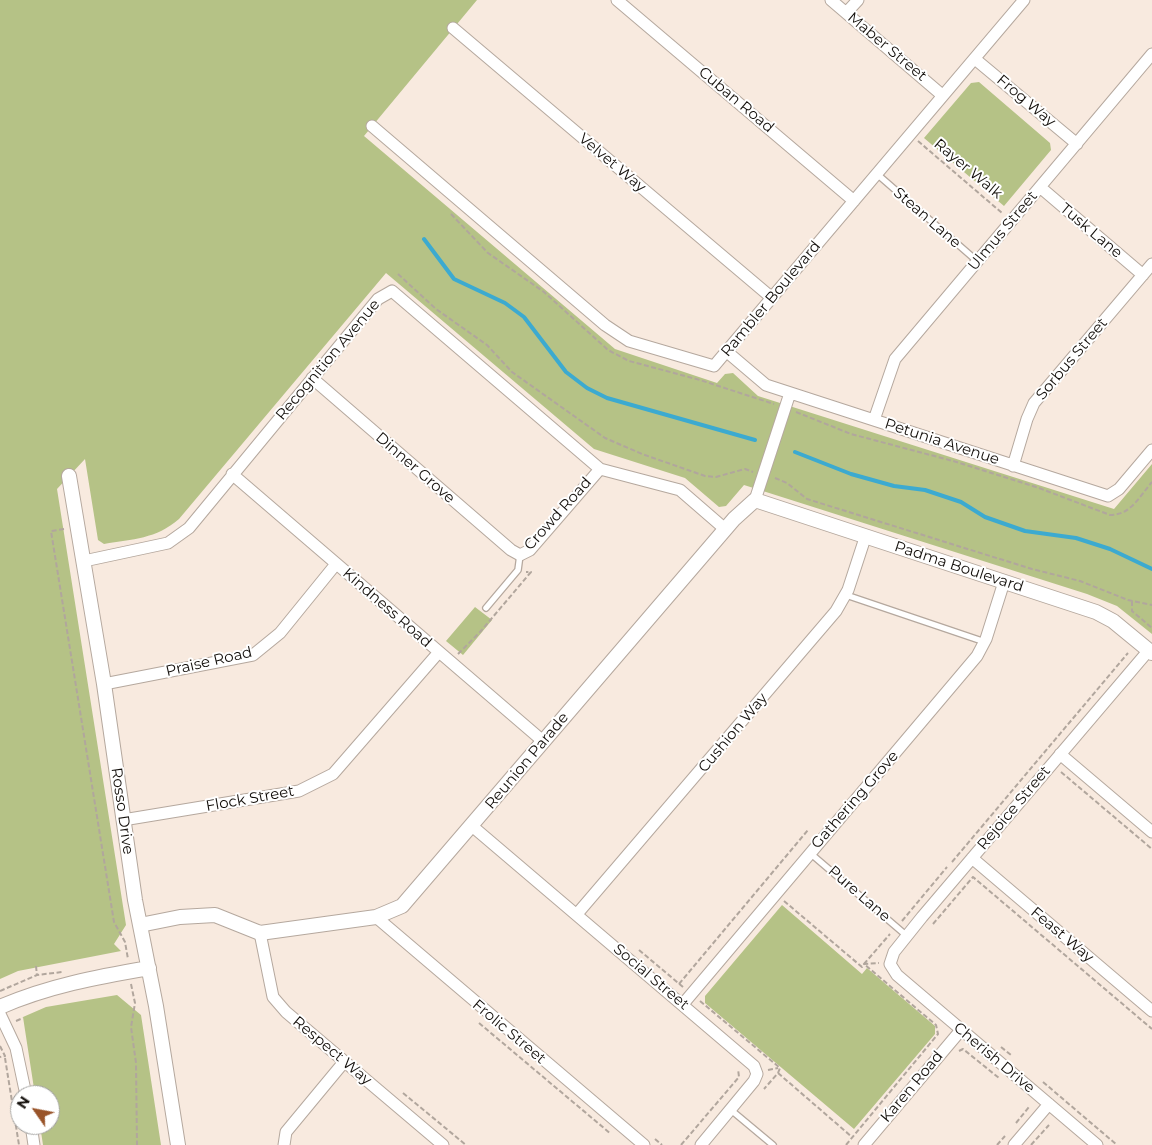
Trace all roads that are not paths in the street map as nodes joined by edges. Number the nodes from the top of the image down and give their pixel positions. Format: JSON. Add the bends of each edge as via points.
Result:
{"nodes":[{"id":1,"x":617,"y":0,"type":"edge"},
{"id":2,"x":831,"y":0,"type":"edge"},
{"id":3,"x":858,"y":0,"type":"edge"},
{"id":4,"x":1024,"y":0,"type":"edge"},
{"id":5,"x":846,"y":13,"type":"junction"},
{"id":6,"x":453,"y":28,"type":"dead end"},
{"id":7,"x":1152,"y":54,"type":"edge"},
{"id":8,"x":975,"y":59,"type":"junction"},
{"id":9,"x":942,"y":95,"type":"junction"},
{"id":10,"x":372,"y":126,"type":"dead end"},
{"id":11,"x":1077,"y":144,"type":"junction"},
{"id":12,"x":876,"y":174,"type":"junction"},
{"id":13,"x":1040,"y":187,"type":"junction"},
{"id":14,"x":854,"y":201,"type":"junction"},
{"id":15,"x":977,"y":262,"type":"junction"},
{"id":16,"x":1152,"y":264,"type":"edge"},
{"id":17,"x":1143,"y":275,"type":"junction"},
{"id":18,"x":772,"y":298,"type":"junction"},
{"id":19,"x":726,"y":351,"type":"junction"},
{"id":20,"x":312,"y":378,"type":"junction"},
{"id":21,"x":790,"y":393,"type":"junction"},
{"id":22,"x":874,"y":420,"type":"junction"},
{"id":23,"x":1152,"y":450,"type":"edge"},
{"id":24,"x":1013,"y":466,"type":"junction"},
{"id":25,"x":600,"y":469,"type":"junction"},
{"id":26,"x":232,"y":474,"type":"junction"},
{"id":27,"x":69,"y":476,"type":"dead end"},
{"id":28,"x":755,"y":500,"type":"junction"},
{"id":29,"x":725,"y":529,"type":"junction"},
{"id":30,"x":865,"y":538,"type":"junction"},
{"id":31,"x":520,"y":555,"type":"junction"},
{"id":32,"x":84,"y":561,"type":"junction"},
{"id":33,"x":336,"y":564,"type":"junction"},
{"id":34,"x":1004,"y":582,"type":"junction"},
{"id":35,"x":846,"y":595,"type":"junction"},
{"id":36,"x":486,"y":608,"type":"dead end"},
{"id":37,"x":985,"y":642,"type":"junction"},
{"id":38,"x":1150,"y":651,"type":"edge"},
{"id":39,"x":439,"y":652,"type":"junction"},
{"id":40,"x":104,"y":684,"type":"junction"},
{"id":41,"x":544,"y":742,"type":"junction"},
{"id":42,"x":1060,"y":754,"type":"junction"},
{"id":43,"x":123,"y":820,"type":"junction"},
{"id":44,"x":472,"y":826,"type":"junction"},
{"id":45,"x":1152,"y":832,"type":"edge"},
{"id":46,"x":810,"y":853,"type":"junction"},
{"id":47,"x":972,"y":858,"type":"junction"},
{"id":48,"x":577,"y":914,"type":"junction"},
{"id":49,"x":376,"y":917,"type":"junction"},
{"id":50,"x":140,"y":925,"type":"junction"},
{"id":51,"x":260,"y":933,"type":"junction"},
{"id":52,"x":908,"y":936,"type":"junction"},
{"id":53,"x":149,"y":968,"type":"junction"},
{"id":54,"x":892,"y":970,"type":"joint"},
{"id":55,"x":683,"y":1004,"type":"junction"},
{"id":56,"x":0,"y":1007,"type":"edge"},
{"id":57,"x":1152,"y":1011,"type":"edge"},
{"id":58,"x":0,"y":1014,"type":"edge"},
{"id":59,"x":961,"y":1030,"type":"junction"},
{"id":60,"x":344,"y":1062,"type":"junction"},
{"id":61,"x":24,"y":1085,"type":"edge"},
{"id":62,"x":1049,"y":1104,"type":"junction"},
{"id":63,"x":731,"y":1110,"type":"junction"},
{"id":64,"x":178,"y":1145,"type":"edge"},
{"id":65,"x":284,"y":1145,"type":"edge"},
{"id":66,"x":443,"y":1145,"type":"edge"},
{"id":67,"x":644,"y":1145,"type":"edge"},
{"id":68,"x":701,"y":1145,"type":"edge"},
{"id":69,"x":773,"y":1145,"type":"edge"},
{"id":70,"x":864,"y":1145,"type":"edge"},
{"id":71,"x":1014,"y":1145,"type":"edge"},
{"id":72,"x":1097,"y":1145,"type":"edge"}],
"edges":[{"from":1,"to":14,"type":"street","name":"Cuban Road"},
{"from":2,"to":5,"type":"street","name":"Maber Street"},
{"from":3,"to":5,"type":"street"},
{"from":4,"to":8,"type":"street","name":"Rambler Boulevard"},
{"from":5,"to":9,"type":"street","name":"Maber Street"},
{"from":6,"to":18,"type":"street","name":"Velvet Way"},
{"from":7,"to":11,"type":"street","name":"Ulmus Street"},
{"from":8,"to":9,"type":"street","name":"Rambler Boulevard"},
{"from":8,"to":11,"type":"street","name":"Frog Way"},
{"from":9,"to":12,"type":"street","name":"Rambler Boulevard"},
{"from":10,"to":19,"type":"street","name":"Rambler Boulevard","via":[[605,325],[629,341],[714,366]]},
{"from":11,"to":13,"type":"street","name":"Ulmus Street"},
{"from":12,"to":14,"type":"street","name":"Rambler Boulevard"},
{"from":12,"to":15,"type":"lane","name":"Stean Lane"},
{"from":13,"to":15,"type":"street","name":"Ulmus Street"},
{"from":13,"to":17,"type":"street","name":"Tusk Lane"},
{"from":14,"to":18,"type":"street","name":"Rambler Boulevard"},
{"from":15,"to":22,"type":"street","name":"Ulmus Street","via":[[895,359]]},
{"from":16,"to":17,"type":"street","name":"Sorbus Street"},
{"from":17,"to":24,"type":"street","name":"Sorbus Street","via":[[1034,403]]},
{"from":18,"to":19,"type":"street","name":"Rambler Boulevard"},
{"from":19,"to":21,"type":"street","name":"Petunia Avenue","via":[[766,385]]},
{"from":20,"to":25,"type":"street","name":"Recognition Avenue","via":[[378,299],[392,291]]},
{"from":20,"to":26,"type":"street","name":"Recognition Avenue"},
{"from":20,"to":31,"type":"street","name":"Dinner Grove","via":[[510,550]]},
{"from":21,"to":22,"type":"street","name":"Petunia Avenue"},
{"from":21,"to":28,"type":"street","name":"Reunion Parade"},
{"from":22,"to":24,"type":"street","name":"Petunia Avenue"},
{"from":23,"to":24,"type":"street","name":"Petunia Avenue","via":[[1119,489],[1108,496]]},
{"from":25,"to":29,"type":"street","name":"Recognition Avenue","via":[[680,490]]},
{"from":25,"to":31,"type":"street","name":"Crowd Road","via":[[530,550]]},
{"from":26,"to":32,"type":"street","name":"Recognition Avenue","via":[[190,528],[168,543]]},
{"from":26,"to":33,"type":"street","name":"Kindness Road"},
{"from":27,"to":32,"type":"street","name":"Rosso Drive"},
{"from":28,"to":29,"type":"street","name":"Reunion Parade"},
{"from":28,"to":30,"type":"street","name":"Padma Boulevard"},
{"from":29,"to":41,"type":"street","name":"Reunion Parade"},
{"from":30,"to":34,"type":"street","name":"Padma Boulevard"},
{"from":30,"to":35,"type":"street","name":"Cushion Way"},
{"from":31,"to":36,"type":"lane","name":"Crowd Road","via":[[518,570]]},
{"from":32,"to":40,"type":"street","name":"Rosso Drive"},
{"from":33,"to":39,"type":"street","name":"Kindness Road"},
{"from":33,"to":40,"type":"street","name":"Praise Road","via":[[280,633],[253,654]]},
{"from":34,"to":37,"type":"street","name":"Gathering Grove"},
{"from":34,"to":38,"type":"street","name":"Padma Boulevard","via":[[1104,615]]},
{"from":35,"to":37,"type":"lane"},
{"from":35,"to":48,"type":"street","name":"Cushion Way","via":[[836,612]]},
{"from":37,"to":46,"type":"street","name":"Gathering Grove","via":[[971,663]]},
{"from":38,"to":42,"type":"street","name":"Rejoice Street"},
{"from":39,"to":41,"type":"street","name":"Kindness Road"},
{"from":39,"to":43,"type":"street","name":"Flock Street","via":[[333,774],[299,792]]},
{"from":40,"to":43,"type":"street","name":"Rosso Drive"},
{"from":41,"to":44,"type":"street","name":"Reunion Parade"},
{"from":42,"to":45,"type":"street"},
{"from":42,"to":47,"type":"street","name":"Rejoice Street"},
{"from":43,"to":50,"type":"street","name":"Rosso Drive"},
{"from":44,"to":48,"type":"street","name":"Social Street"},
{"from":44,"to":49,"type":"street","name":"Reunion Parade","via":[[402,906]]},
{"from":46,"to":52,"type":"lane","name":"Pure Lane"},
{"from":46,"to":55,"type":"street","name":"Gathering Grove"},
{"from":47,"to":52,"type":"street","name":"Rejoice Street"},
{"from":47,"to":57,"type":"street","name":"Feast Way"},
{"from":48,"to":55,"type":"street","name":"Social Street"},
{"from":49,"to":51,"type":"street","name":"Reunion Parade"},
{"from":49,"to":67,"type":"street","name":"Frolic Street"},
{"from":50,"to":51,"type":"street","name":"Reunion Parade","via":[[180,917],[215,915]]},
{"from":50,"to":53,"type":"street","name":"Rosso Drive"},
{"from":51,"to":60,"type":"street","name":"Respect Way","via":[[273,997]]},
{"from":52,"to":54,"type":"street","name":"Rejoice Street","via":[[890,958]]},
{"from":53,"to":56,"type":"street","via":[[37,991]]},
{"from":53,"to":64,"type":"street","name":"Rosso Drive"},
{"from":54,"to":59,"type":"street","name":"Cherish Drive"},
{"from":55,"to":63,"type":"street","name":"Social Street","via":[[754,1066],[754,1081]]},
{"from":58,"to":61,"type":"street","via":[[16,1048]]},
{"from":59,"to":62,"type":"street","name":"Cherish Drive"},
{"from":59,"to":70,"type":"street","name":"Karen Road"},
{"from":60,"to":65,"type":"street","via":[[286,1132]]},
{"from":60,"to":66,"type":"street","name":"Respect Way"},
{"from":62,"to":71,"type":"street"},
{"from":62,"to":72,"type":"street","name":"Cherish Drive"},
{"from":63,"to":68,"type":"street","name":"Social Street"},
{"from":63,"to":69,"type":"lane"}]}
